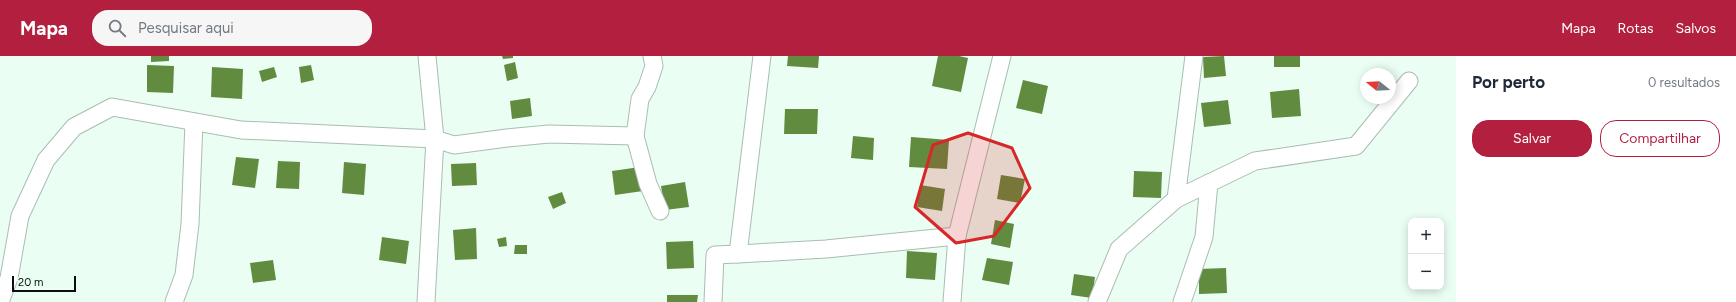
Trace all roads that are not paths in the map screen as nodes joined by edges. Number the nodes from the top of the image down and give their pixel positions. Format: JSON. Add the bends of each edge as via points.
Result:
{"nodes":[{"id":1,"x":427,"y":56,"type":"edge"},
{"id":2,"x":652,"y":56,"type":"edge"},
{"id":3,"x":762,"y":56,"type":"edge"},
{"id":4,"x":1002,"y":56,"type":"edge"},
{"id":5,"x":1194,"y":56,"type":"edge"},
{"id":6,"x":1409,"y":81,"type":"dead end"},
{"id":7,"x":194,"y":122,"type":"junction"},
{"id":8,"x":635,"y":136,"type":"junction"},
{"id":9,"x":435,"y":139,"type":"junction"},
{"id":10,"x":1209,"y":183,"type":"junction"},
{"id":11,"x":1176,"y":199,"type":"junction"},
{"id":12,"x":660,"y":212,"type":"dead end"},
{"id":13,"x":957,"y":236,"type":"junction"},
{"id":14,"x":738,"y":254,"type":"junction"},
{"id":15,"x":0,"y":302,"type":"edge"},
{"id":16,"x":174,"y":302,"type":"edge"},
{"id":17,"x":426,"y":302,"type":"edge"},
{"id":18,"x":713,"y":302,"type":"edge"},
{"id":19,"x":952,"y":302,"type":"edge"},
{"id":20,"x":1097,"y":302,"type":"edge"},
{"id":21,"x":1182,"y":302,"type":"edge"}],
"edges":[{"from":1,"to":9,"type":"street"},
{"from":2,"to":8,"type":"street","via":[[654,66],[640,99]]},
{"from":3,"to":14,"type":"street"},
{"from":4,"to":13,"type":"street"},
{"from":5,"to":11,"type":"street"},
{"from":6,"to":10,"type":"street","via":[[1356,146],[1255,160]]},
{"from":7,"to":9,"type":"street","via":[[242,130]]},
{"from":7,"to":15,"type":"street","via":[[112,107],[74,127],[46,160],[20,216],[9,278]]},
{"from":7,"to":16,"type":"street","via":[[190,224],[184,275]]},
{"from":8,"to":9,"type":"street","via":[[549,134],[454,145]]},
{"from":8,"to":12,"type":"street","via":[[648,184]]},
{"from":9,"to":17,"type":"street"},
{"from":10,"to":11,"type":"street"},
{"from":10,"to":21,"type":"street","via":[[1204,237]]},
{"from":11,"to":20,"type":"street","via":[[1119,249]]},
{"from":13,"to":14,"type":"street","via":[[826,249]]},
{"from":13,"to":19,"type":"street"},
{"from":14,"to":18,"type":"street","via":[[715,255]]}]}
